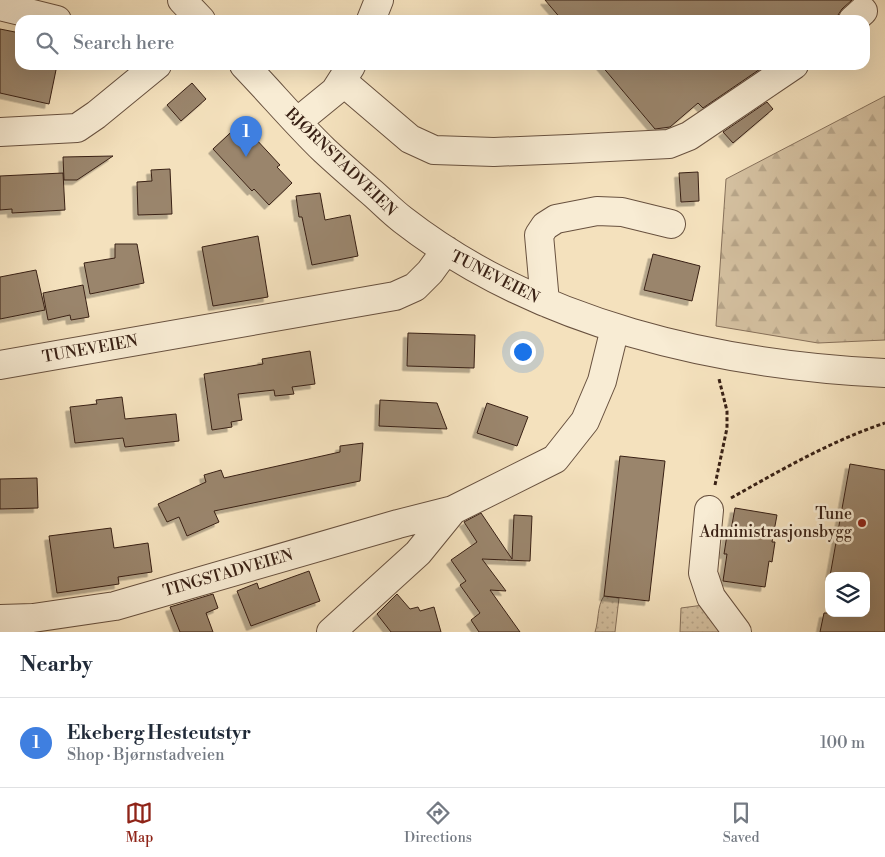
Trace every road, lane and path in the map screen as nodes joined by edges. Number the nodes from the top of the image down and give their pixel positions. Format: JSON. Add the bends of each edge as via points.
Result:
{"nodes":[{"id":1,"x":182,"y":0,"type":"edge"},
{"id":2,"x":379,"y":0,"type":"edge"},
{"id":3,"x":0,"y":6,"type":"edge"},
{"id":4,"x":37,"y":15,"type":"edge"},
{"id":5,"x":196,"y":15,"type":"edge"},
{"id":6,"x":373,"y":15,"type":"edge"},
{"id":7,"x":151,"y":70,"type":"edge"},
{"id":8,"x":249,"y":70,"type":"edge"},
{"id":9,"x":787,"y":70,"type":"edge"},
{"id":10,"x":347,"y":73,"type":"edge"},
{"id":11,"x":297,"y":122,"type":"junction"},
{"id":12,"x":0,"y":132,"type":"edge"},
{"id":13,"x":672,"y":224,"type":"dead end"},
{"id":14,"x":446,"y":250,"type":"junction"},
{"id":15,"x":545,"y":302,"type":"junction"},
{"id":16,"x":615,"y":328,"type":"junction"},
{"id":17,"x":713,"y":352,"type":"junction"},
{"id":18,"x":0,"y":365,"type":"edge"},
{"id":19,"x":885,"y":373,"type":"edge"},
{"id":20,"x":885,"y":423,"type":"edge"},
{"id":21,"x":453,"y":510,"type":"junction"},
{"id":22,"x":709,"y":510,"type":"junction"},
{"id":23,"x":0,"y":619,"type":"edge"},
{"id":24,"x":331,"y":632,"type":"edge"},
{"id":25,"x":736,"y":632,"type":"edge"}],
"edges":[{"from":1,"to":5,"type":"street"},
{"from":2,"to":6,"type":"street"},
{"from":3,"to":4,"type":"street"},
{"from":7,"to":12,"type":"street","via":[[77,128]]},
{"from":8,"to":11,"type":"street","name":"BJØRNSTADVEIEN"},
{"from":9,"to":10,"type":"street","via":[[689,136],[669,144],[494,152],[434,150],[410,139]]},
{"from":10,"to":11,"type":"street","via":[[335,91]]},
{"from":11,"to":14,"type":"street","name":"BJØRNSTADVEIEN","via":[[403,220]]},
{"from":13,"to":15,"type":"street","via":[[622,212],[597,211],[556,219],[539,235]]},
{"from":14,"to":15,"type":"street","name":"TUNEVEIEN"},
{"from":14,"to":18,"type":"street","name":"TUNEVEIEN","via":[[415,287],[395,296]]},
{"from":15,"to":16,"type":"street","name":"TUNEVEIEN"},
{"from":16,"to":17,"type":"street","name":"TUNEVEIEN"},
{"from":16,"to":21,"type":"street","via":[[602,381],[585,421],[555,459]]},
{"from":17,"to":19,"type":"street","name":"TUNEVEIEN","via":[[761,362]]},
{"from":17,"to":22,"type":"path","via":[[727,411],[727,428]]},
{"from":20,"to":22,"type":"path","via":[[854,433]]},
{"from":21,"to":23,"type":"street","name":"TINGSTADVEIEN","via":[[115,606],[33,618]]},
{"from":21,"to":24,"type":"street","via":[[418,553]]},
{"from":22,"to":25,"type":"street","via":[[703,573],[711,597]]}]}
